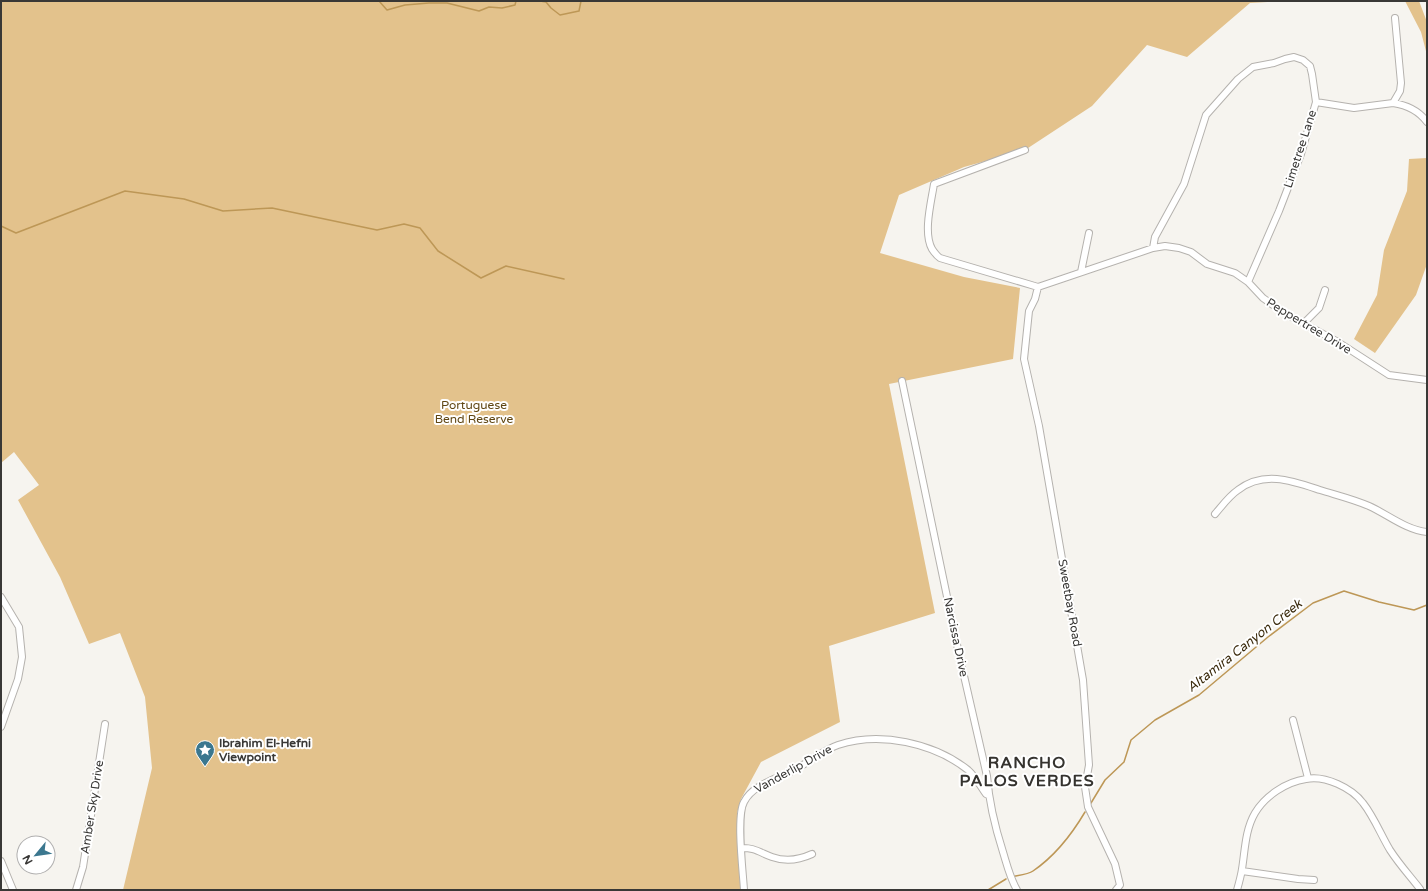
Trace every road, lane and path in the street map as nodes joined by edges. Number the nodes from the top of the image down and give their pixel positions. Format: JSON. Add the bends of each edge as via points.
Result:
{"nodes":[{"id":1,"x":1395,"y":18,"type":"dead end"},
{"id":2,"x":1316,"y":102,"type":"junction"},
{"id":3,"x":1393,"y":103,"type":"junction"},
{"id":4,"x":1427,"y":122,"type":"edge"},
{"id":5,"x":1025,"y":150,"type":"dead end"},
{"id":6,"x":1090,"y":234,"type":"dead end"},
{"id":7,"x":1152,"y":248,"type":"junction"},
{"id":8,"x":1081,"y":272,"type":"junction"},
{"id":9,"x":1248,"y":282,"type":"junction"},
{"id":10,"x":1038,"y":287,"type":"junction"},
{"id":11,"x":1325,"y":290,"type":"dead end"},
{"id":12,"x":1304,"y":323,"type":"junction"},
{"id":13,"x":1427,"y":380,"type":"edge"},
{"id":14,"x":902,"y":381,"type":"dead end"},
{"id":15,"x":1215,"y":514,"type":"dead end"},
{"id":16,"x":1427,"y":532,"type":"edge"},
{"id":17,"x":1,"y":597,"type":"edge"},
{"id":18,"x":1293,"y":720,"type":"dead end"},
{"id":19,"x":105,"y":724,"type":"dead end"},
{"id":20,"x":1,"y":727,"type":"edge"},
{"id":21,"x":1308,"y":778,"type":"junction"},
{"id":22,"x":988,"y":794,"type":"junction"},
{"id":23,"x":742,"y":848,"type":"junction"},
{"id":24,"x":812,"y":854,"type":"dead end"},
{"id":25,"x":1,"y":861,"type":"edge"},
{"id":26,"x":1242,"y":871,"type":"junction"},
{"id":27,"x":1314,"y":880,"type":"dead end"},
{"id":28,"x":13,"y":890,"type":"edge"},
{"id":29,"x":76,"y":890,"type":"edge"},
{"id":30,"x":744,"y":890,"type":"edge"},
{"id":31,"x":1017,"y":890,"type":"edge"},
{"id":32,"x":1116,"y":890,"type":"edge"},
{"id":33,"x":1237,"y":890,"type":"edge"},
{"id":34,"x":1421,"y":890,"type":"edge"}],
"edges":[{"from":1,"to":3,"type":"street","via":[[1401,83],[1400,91]]},
{"from":2,"to":3,"type":"street","via":[[1354,108]]},
{"from":2,"to":7,"type":"street","name":"Limetree Lane","via":[[1310,66],[1294,57],[1253,67],[1238,79],[1206,115],[1184,184]]},
{"from":2,"to":9,"type":"street","name":"Limetree Lane","via":[[1301,154]]},
{"from":3,"to":4,"type":"street","via":[[1417,112]]},
{"from":5,"to":10,"type":"street","via":[[934,184],[927,238],[932,250],[940,258]]},
{"from":6,"to":8,"type":"street"},
{"from":7,"to":8,"type":"street","name":"Peppertree Drive"},
{"from":7,"to":9,"type":"street","name":"Peppertree Drive","via":[[1165,246],[1191,252],[1207,264],[1235,273]]},
{"from":8,"to":10,"type":"street","name":"Peppertree Drive"},
{"from":9,"to":12,"type":"street","name":"Peppertree Drive","via":[[1263,298]]},
{"from":10,"to":32,"type":"street","name":"Sweetbay Road","via":[[1029,311],[1024,359],[1083,680],[1089,765],[1085,787],[1088,807],[1115,864],[1120,885]]},
{"from":11,"to":12,"type":"street","via":[[1319,308]]},
{"from":12,"to":13,"type":"street","name":"Peppertree Drive","via":[[1389,375]]},
{"from":14,"to":22,"type":"street","name":"Narcissa Drive","via":[[987,776]]},
{"from":15,"to":16,"type":"street","via":[[1239,489],[1256,480],[1272,478],[1291,480],[1368,505],[1406,525]]},
{"from":17,"to":20,"type":"street","via":[[19,627],[22,656],[18,679]]},
{"from":18,"to":21,"type":"street"},
{"from":19,"to":29,"type":"street","name":"Amber Sky Drive","via":[[83,867]]},
{"from":21,"to":26,"type":"street","via":[[1277,791],[1264,800],[1254,814],[1246,836]]},
{"from":21,"to":34,"type":"street","via":[[1339,784],[1363,802],[1391,852]]},
{"from":22,"to":23,"type":"street","name":"Vanderlip Drive","via":[[969,771],[934,751],[889,740],[866,739],[838,744],[748,795],[742,804],[740,821]]},
{"from":22,"to":31,"type":"street","name":"Narcissa Drive","via":[[996,831]]},
{"from":23,"to":24,"type":"street","via":[[750,848],[773,858],[795,860]]},
{"from":23,"to":30,"type":"street","name":"Vanderlip Drive"},
{"from":25,"to":28,"type":"street"},
{"from":26,"to":27,"type":"street"},
{"from":26,"to":33,"type":"street"}]}
